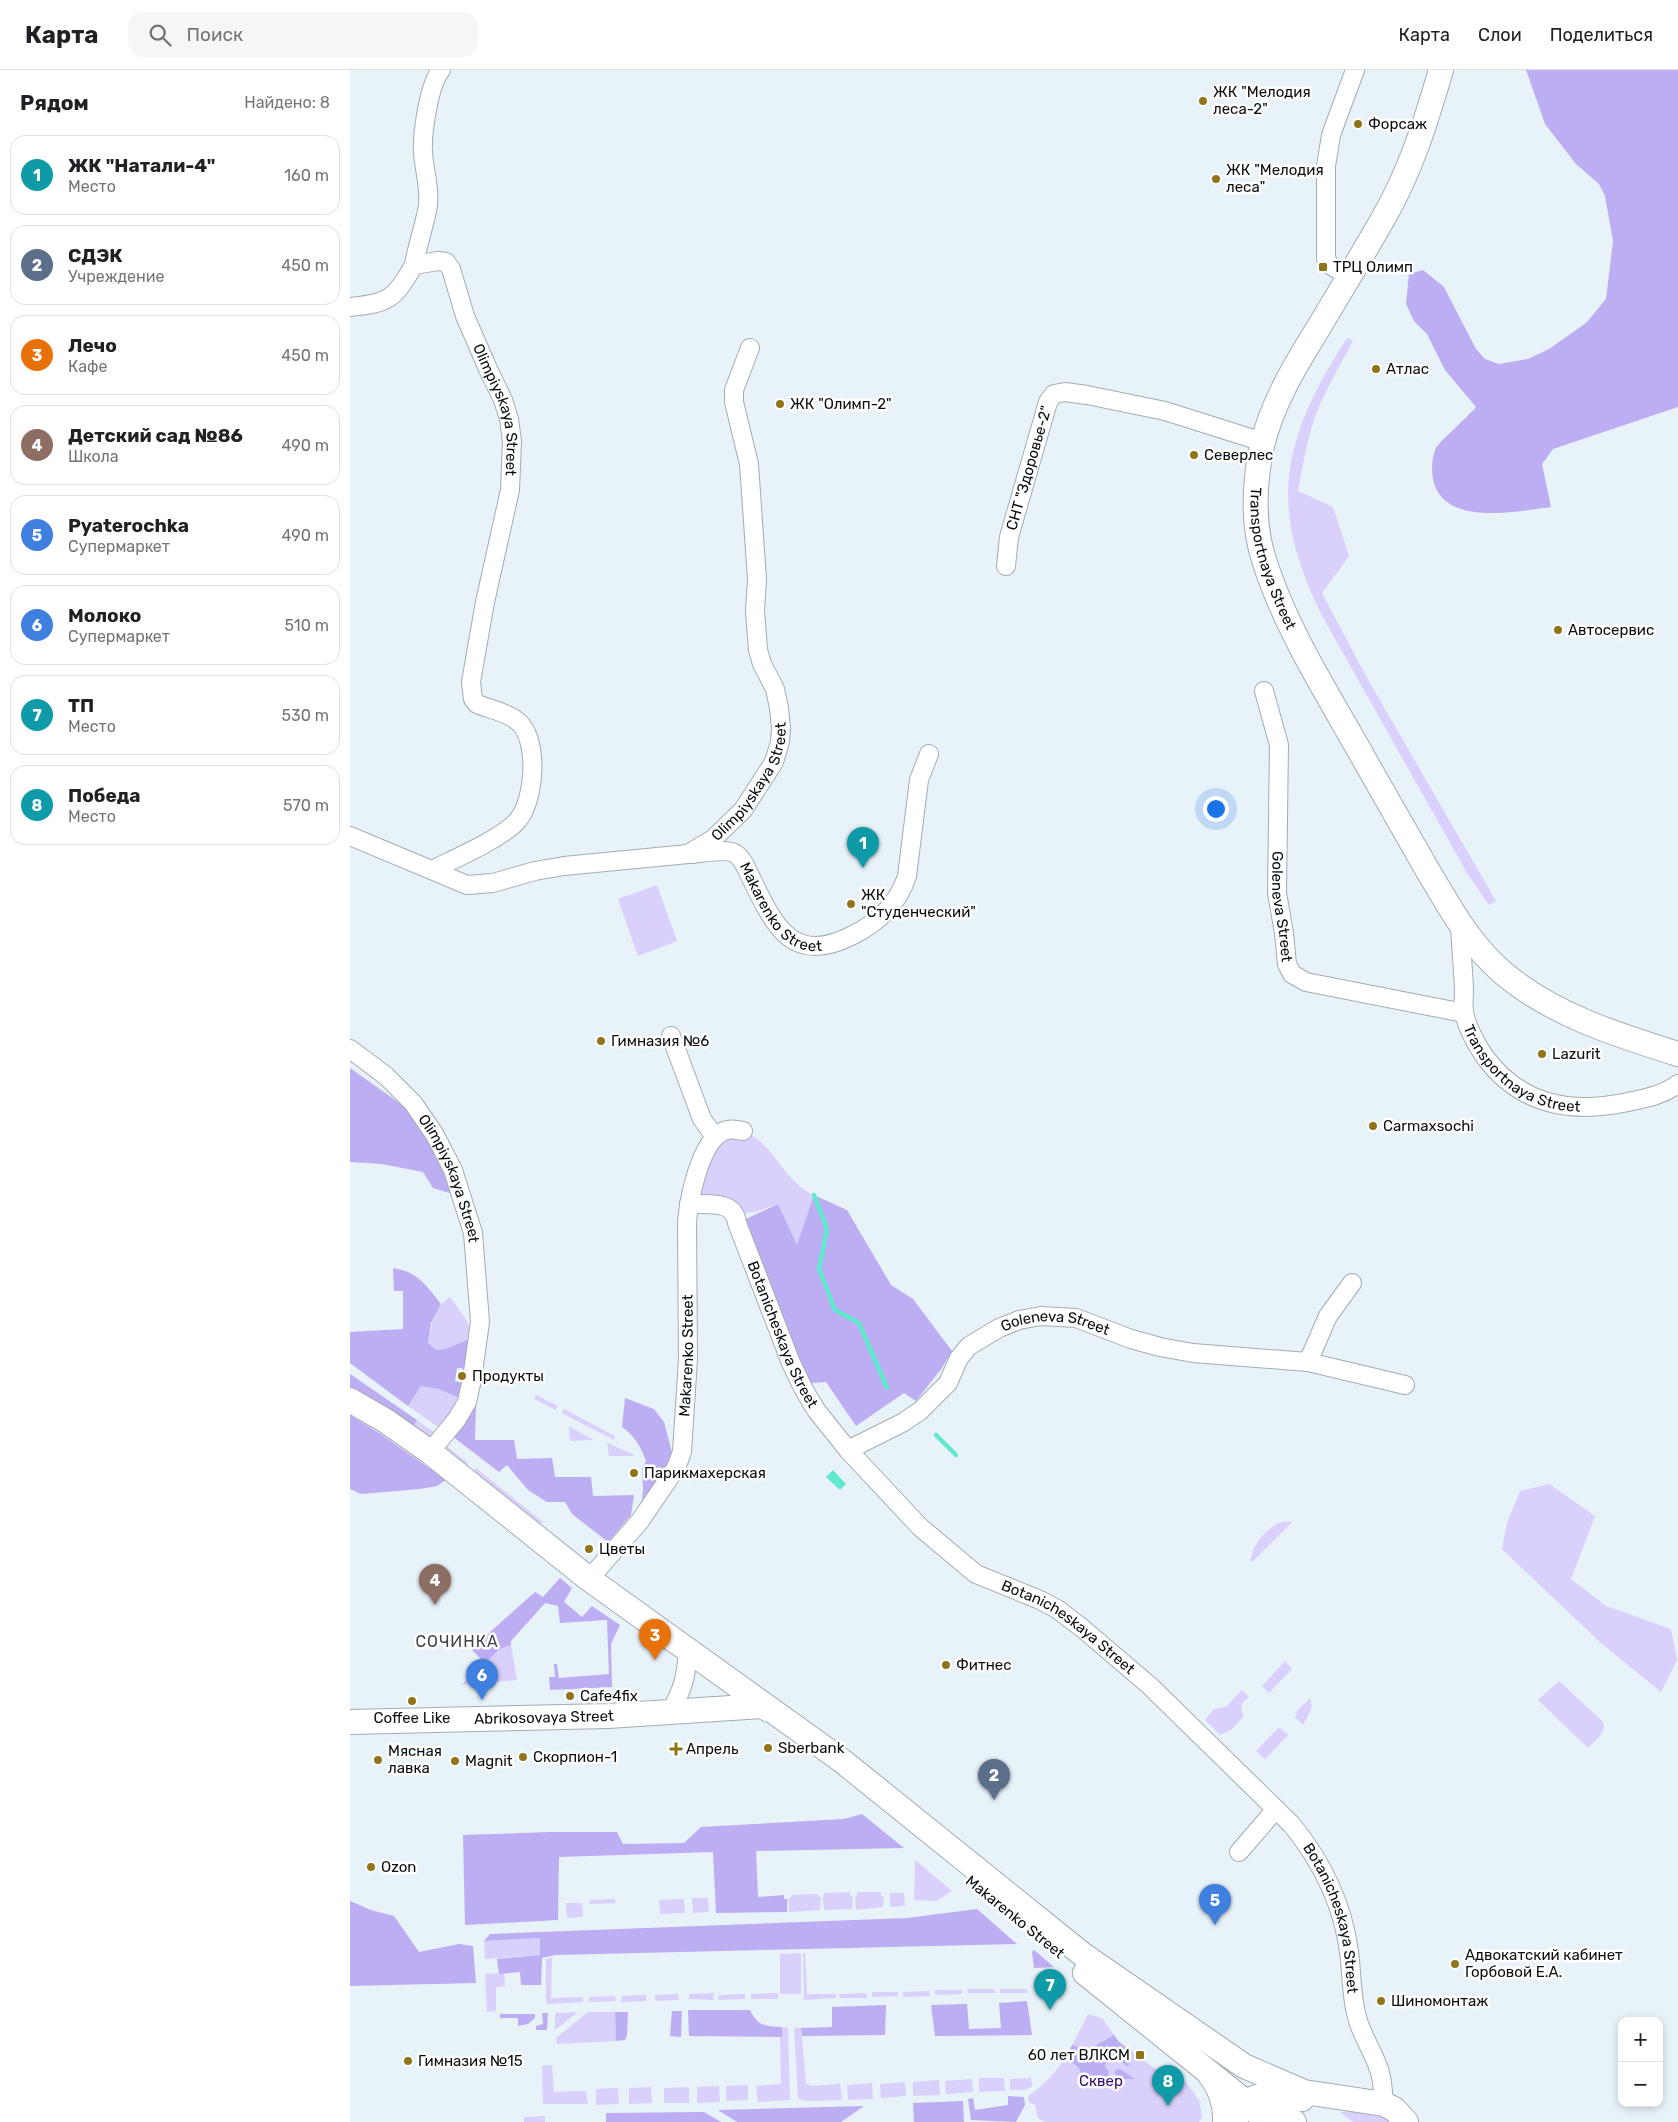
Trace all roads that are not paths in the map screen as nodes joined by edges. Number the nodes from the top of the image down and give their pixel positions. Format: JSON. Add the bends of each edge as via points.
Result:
{"nodes":[{"id":1,"x":441,"y":70,"type":"edge"},
{"id":2,"x":1355,"y":70,"type":"edge"},
{"id":3,"x":1441,"y":70,"type":"edge"},
{"id":4,"x":414,"y":265,"type":"junction"},
{"id":5,"x":1349,"y":276,"type":"junction"},
{"id":6,"x":350,"y":307,"type":"edge"},
{"id":7,"x":750,"y":348,"type":"dead end"},
{"id":8,"x":1263,"y":442,"type":"junction"},
{"id":9,"x":1006,"y":566,"type":"dead end"},
{"id":10,"x":1264,"y":691,"type":"dead end"},
{"id":11,"x":928,"y":754,"type":"dead end"},
{"id":12,"x":350,"y":836,"type":"edge"},
{"id":13,"x":688,"y":854,"type":"junction"},
{"id":14,"x":432,"y":870,"type":"junction"},
{"id":15,"x":1460,"y":925,"type":"junction"},
{"id":16,"x":1464,"y":1013,"type":"junction"},
{"id":17,"x":672,"y":1036,"type":"dead end"},
{"id":18,"x":350,"y":1049,"type":"edge"},
{"id":19,"x":1678,"y":1054,"type":"edge"},
{"id":20,"x":1678,"y":1084,"type":"edge"},
{"id":21,"x":743,"y":1131,"type":"dead end"},
{"id":22,"x":715,"y":1137,"type":"junction"},
{"id":23,"x":689,"y":1204,"type":"junction"},
{"id":24,"x":1352,"y":1283,"type":"dead end"},
{"id":25,"x":1308,"y":1362,"type":"junction"},
{"id":26,"x":1405,"y":1385,"type":"dead end"},
{"id":27,"x":350,"y":1400,"type":"edge"},
{"id":28,"x":848,"y":1450,"type":"junction"},
{"id":29,"x":430,"y":1452,"type":"junction"},
{"id":30,"x":589,"y":1579,"type":"junction"},
{"id":31,"x":688,"y":1651,"type":"junction"},
{"id":32,"x":766,"y":1708,"type":"junction"},
{"id":33,"x":670,"y":1712,"type":"junction"},
{"id":34,"x":350,"y":1722,"type":"edge"},
{"id":35,"x":1276,"y":1809,"type":"junction"},
{"id":36,"x":1239,"y":1852,"type":"dead end"},
{"id":37,"x":1196,"y":2061,"type":"junction"},
{"id":38,"x":1324,"y":2096,"type":"junction"},
{"id":39,"x":1384,"y":2104,"type":"junction"},
{"id":40,"x":1258,"y":2113,"type":"edge"},
{"id":41,"x":1222,"y":2122,"type":"edge"},
{"id":42,"x":1233,"y":2122,"type":"edge"},
{"id":43,"x":1294,"y":2122,"type":"edge"},
{"id":44,"x":1406,"y":2122,"type":"edge"}],
"edges":[{"from":1,"to":4,"type":"street","via":[[424,122],[428,206]]},
{"from":2,"to":5,"type":"street","via":[[1331,136],[1326,166],[1326,259]]},
{"from":3,"to":5,"type":"street","name":"Transportnaya Street","via":[[1420,141],[1386,214]]},
{"from":4,"to":6,"type":"street","via":[[393,296],[375,305]]},
{"from":4,"to":14,"type":"street","name":"Olimpiyskaya Street","via":[[438,261],[446,262],[451,268],[466,316],[509,419],[512,441],[510,490],[471,682],[477,704],[516,720],[525,730],[532,747],[532,778],[526,804],[518,820],[475,848]]},
{"from":5,"to":8,"type":"street","name":"Transportnaya Street","via":[[1290,376],[1274,408]]},
{"from":7,"to":13,"type":"street","name":"Olimpiyskaya Street","via":[[734,390],[734,402],[749,464],[758,650],[775,689],[780,742],[774,762],[743,810],[713,839]]},
{"from":8,"to":9,"type":"street","name":"СНТ \"Здоровье-2\"","via":[[1164,411],[1080,394],[1054,394],[1048,402],[1009,537]]},
{"from":8,"to":15,"type":"street","name":"Transportnaya Street","via":[[1256,476],[1255,507],[1263,559],[1278,599],[1297,639]]},
{"from":10,"to":16,"type":"street","name":"Goleneva Street","via":[[1279,745],[1277,893],[1287,964],[1292,974],[1306,982]]},
{"from":11,"to":13,"type":"street","name":"Makarenko Street","via":[[919,780],[903,887],[887,912],[870,927],[846,939],[818,946],[791,940],[779,929],[736,854]]},
{"from":12,"to":14,"type":"street","name":"Olimpiyskaya Street"},
{"from":13,"to":14,"type":"street","name":"Olimpiyskaya Street","via":[[564,866],[474,886]]},
{"from":15,"to":16,"type":"street","name":"Transportnaya Street"},
{"from":15,"to":19,"type":"street","name":"Transportnaya Street","via":[[1477,948],[1531,995],[1619,1035]]},
{"from":16,"to":20,"type":"street","name":"Transportnaya Street","via":[[1476,1044],[1491,1065],[1518,1089],[1543,1101],[1590,1108],[1668,1092]]},
{"from":17,"to":22,"type":"street","via":[[702,1119]]},
{"from":18,"to":29,"type":"street","name":"Olimpiyskaya Street","via":[[386,1076],[413,1103],[435,1135],[454,1170],[473,1233],[480,1322],[472,1379],[467,1402]]},
{"from":21,"to":22,"type":"street","via":[[723,1131]]},
{"from":22,"to":23,"type":"street","name":"Makarenko Street","via":[[694,1178]]},
{"from":23,"to":28,"type":"street","name":"Botanicheskaya Street","via":[[724,1206],[736,1214],[756,1274],[803,1388]]},
{"from":23,"to":30,"type":"street","name":"Makarenko Street","via":[[688,1359],[682,1452],[676,1468],[640,1522]]},
{"from":24,"to":25,"type":"street","via":[[1328,1316]]},
{"from":25,"to":26,"type":"street","name":"Goleneva Street"},
{"from":25,"to":28,"type":"street","name":"Goleneva Street","via":[[1168,1349],[1076,1318],[1041,1316],[1019,1320],[969,1346],[959,1358],[948,1382],[920,1411]]},
{"from":27,"to":29,"type":"street","name":"Makarenko Street"},
{"from":28,"to":35,"type":"street","name":"Botanicheskaya Street","via":[[920,1527],[976,1574],[1040,1600],[1082,1628],[1150,1686]]},
{"from":29,"to":30,"type":"street","name":"Makarenko Street"},
{"from":30,"to":31,"type":"street","name":"Makarenko Street"},
{"from":31,"to":32,"type":"street","name":"Makarenko Street"},
{"from":31,"to":33,"type":"street","via":[[682,1692]]},
{"from":32,"to":33,"type":"street","name":"Abrikosovaya Street"},
{"from":32,"to":37,"type":"street","name":"Makarenko Street","via":[[871,1801]]},
{"from":32,"to":38,"type":"street","name":"Makarenko Street","via":[[880,1790],[1082,1954],[1244,2066],[1304,2092]]},
{"from":33,"to":34,"type":"street","name":"Abrikosovaya Street"},
{"from":35,"to":36,"type":"street"},
{"from":35,"to":39,"type":"street","name":"Botanicheskaya Street","via":[[1306,1842],[1335,1897],[1346,1934],[1356,2015],[1381,2076]]},
{"from":37,"to":40,"type":"street","name":"Makarenko Street"},
{"from":37,"to":41,"type":"street","via":[[1220,2098]]},
{"from":38,"to":39,"type":"street"},
{"from":38,"to":40,"type":"street","via":[[1312,2100],[1254,2098]]},
{"from":39,"to":44,"type":"street"},
{"from":40,"to":42,"type":"street"},
{"from":40,"to":43,"type":"street"}]}
